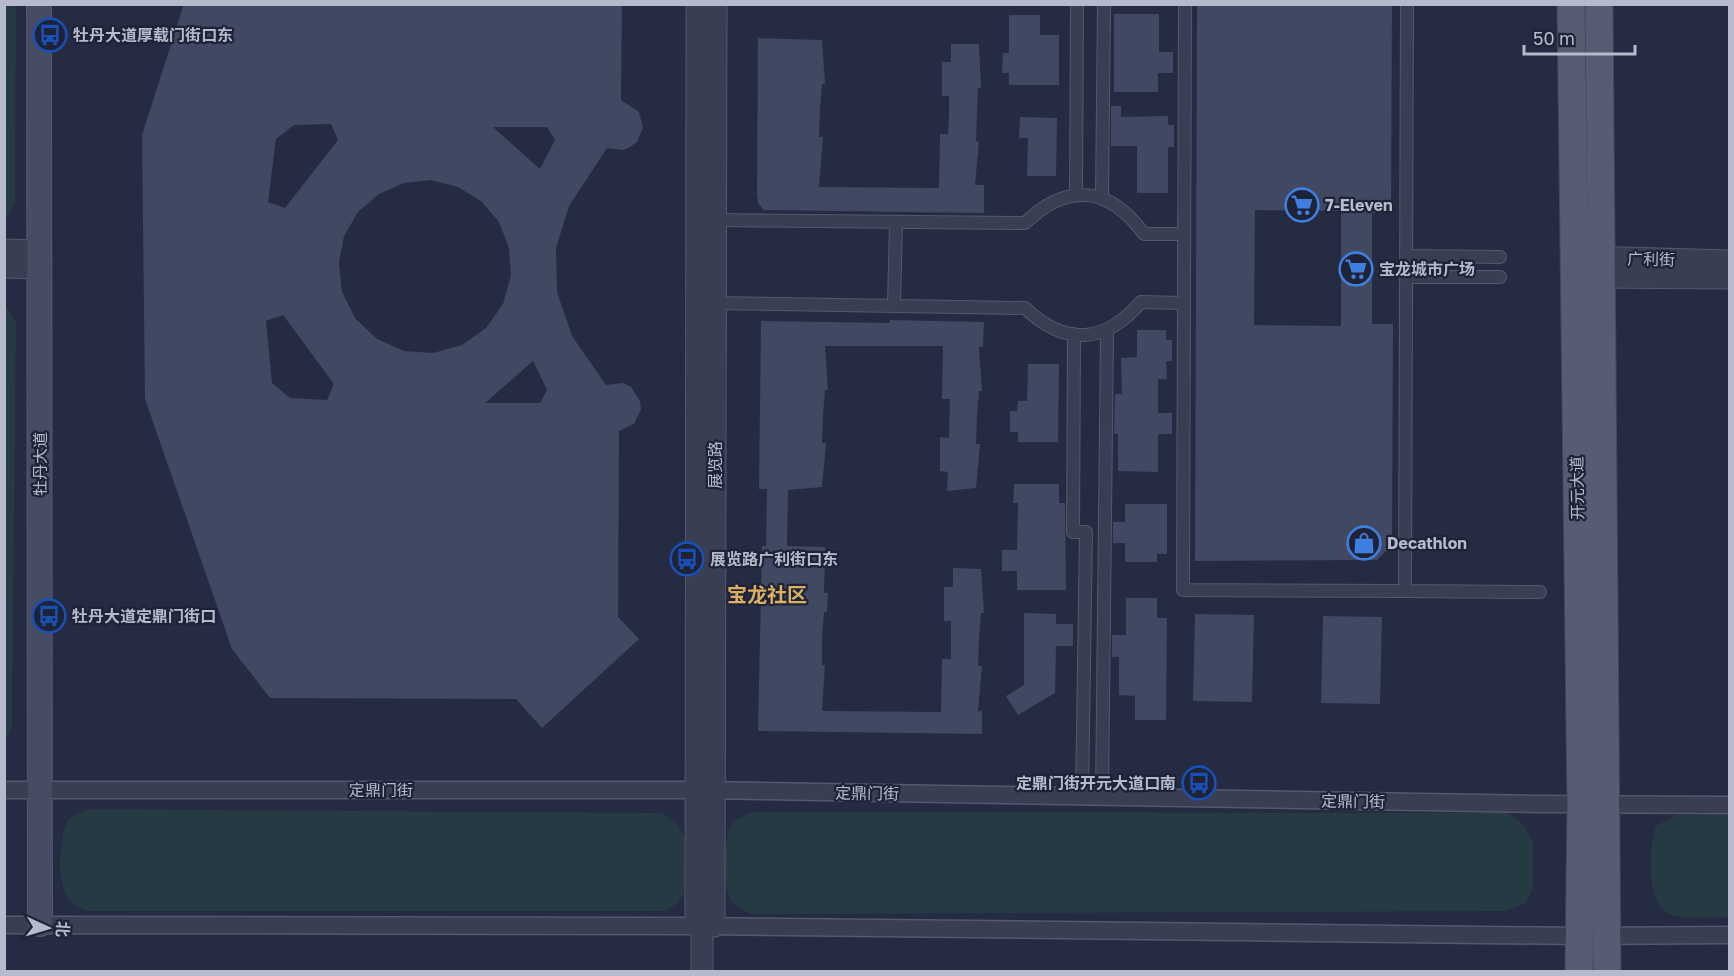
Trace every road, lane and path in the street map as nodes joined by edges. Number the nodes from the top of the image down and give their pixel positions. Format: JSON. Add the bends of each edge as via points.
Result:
{"nodes":[{"id":1,"x":39,"y":4,"type":"edge"},
{"id":2,"x":697,"y":4,"type":"edge"},
{"id":3,"x":716,"y":4,"type":"edge"},
{"id":4,"x":1077,"y":4,"type":"edge"},
{"id":5,"x":1104,"y":4,"type":"edge"},
{"id":6,"x":1185,"y":4,"type":"edge"},
{"id":7,"x":1407,"y":4,"type":"edge"},
{"id":8,"x":1571,"y":4,"type":"edge"},
{"id":9,"x":1599,"y":4,"type":"edge"},
{"id":10,"x":1076,"y":196,"type":"junction"},
{"id":11,"x":1102,"y":199,"type":"junction"},
{"id":12,"x":706,"y":220,"type":"junction"},
{"id":13,"x":896,"y":222,"type":"junction"},
{"id":14,"x":1184,"y":234,"type":"junction"},
{"id":15,"x":4,"y":250,"type":"edge"},
{"id":16,"x":1406,"y":256,"type":"junction"},
{"id":17,"x":1500,"y":257,"type":"dead end"},
{"id":18,"x":40,"y":260,"type":"junction"},
{"id":19,"x":1730,"y":261,"type":"edge"},
{"id":20,"x":4,"y":267,"type":"edge"},
{"id":21,"x":1574,"y":267,"type":"junction"},
{"id":22,"x":1601,"y":267,"type":"junction"},
{"id":23,"x":1406,"y":277,"type":"junction"},
{"id":24,"x":1500,"y":277,"type":"dead end"},
{"id":25,"x":1730,"y":278,"type":"edge"},
{"id":26,"x":706,"y":303,"type":"junction"},
{"id":27,"x":1184,"y":303,"type":"junction"},
{"id":28,"x":894,"y":306,"type":"junction"},
{"id":29,"x":1107,"y":331,"type":"junction"},
{"id":30,"x":1074,"y":334,"type":"junction"},
{"id":31,"x":1405,"y":591,"type":"junction"},
{"id":32,"x":1540,"y":592,"type":"dead end"},
{"id":33,"x":4,"y":790,"type":"edge"},
{"id":34,"x":41,"y":790,"type":"junction"},
{"id":35,"x":705,"y":791,"type":"junction"},
{"id":36,"x":1082,"y":797,"type":"junction"},
{"id":37,"x":1102,"y":797,"type":"junction"},
{"id":38,"x":1594,"y":805,"type":"junction"},
{"id":39,"x":1730,"y":805,"type":"edge"},
{"id":40,"x":40,"y":924,"type":"junction"},
{"id":41,"x":4,"y":925,"type":"edge"},
{"id":42,"x":704,"y":926,"type":"junction"},
{"id":43,"x":1730,"y":935,"type":"edge"},
{"id":44,"x":1579,"y":936,"type":"junction"},
{"id":45,"x":1608,"y":936,"type":"junction"},
{"id":46,"x":702,"y":972,"type":"edge"},
{"id":47,"x":1579,"y":972,"type":"edge"},
{"id":48,"x":1608,"y":972,"type":"edge"}],
"edges":[{"from":1,"to":18,"type":"main road","name":"牡丹大道"},
{"from":2,"to":12,"type":"street","name":"展览路"},
{"from":3,"to":12,"type":"street","name":"展览路"},
{"from":4,"to":10,"type":"street"},
{"from":5,"to":11,"type":"street"},
{"from":6,"to":14,"type":"street"},
{"from":7,"to":16,"type":"street"},
{"from":8,"to":21,"type":"main road","name":"开元大道"},
{"from":9,"to":22,"type":"main road","name":"开元大道"},
{"from":10,"to":11,"type":"street"},
{"from":10,"to":13,"type":"street","via":[[1042,207],[1025,223]]},
{"from":11,"to":14,"type":"street","via":[[1130,214],[1144,234]]},
{"from":12,"to":13,"type":"street"},
{"from":12,"to":26,"type":"street","name":"展览路"},
{"from":13,"to":28,"type":"street"},
{"from":14,"to":27,"type":"street"},
{"from":15,"to":18,"type":"street"},
{"from":16,"to":17,"type":"street"},
{"from":16,"to":23,"type":"street"},
{"from":18,"to":20,"type":"street"},
{"from":18,"to":34,"type":"main road","name":"牡丹大道"},
{"from":19,"to":22,"type":"street","name":"广利街"},
{"from":21,"to":22,"type":"street","name":"广利街"},
{"from":21,"to":38,"type":"main road","name":"开元大道"},
{"from":22,"to":25,"type":"street","name":"广利街"},
{"from":22,"to":38,"type":"main road","name":"开元大道"},
{"from":23,"to":24,"type":"street"},
{"from":23,"to":31,"type":"street"},
{"from":26,"to":28,"type":"street"},
{"from":26,"to":35,"type":"street","name":"展览路"},
{"from":27,"to":29,"type":"street","via":[[1141,302],[1126,319]]},
{"from":27,"to":31,"type":"street","via":[[1183,590]]},
{"from":28,"to":30,"type":"street","via":[[1025,308],[1042,324]]},
{"from":29,"to":30,"type":"street"},
{"from":29,"to":37,"type":"street"},
{"from":30,"to":36,"type":"street","via":[[1073,532],[1086,532]]},
{"from":31,"to":32,"type":"street"},
{"from":33,"to":34,"type":"street","name":"定鼎门街"},
{"from":34,"to":35,"type":"street","name":"定鼎门街"},
{"from":34,"to":40,"type":"main road","name":"牡丹大道"},
{"from":35,"to":36,"type":"street","name":"定鼎门街"},
{"from":35,"to":42,"type":"street","name":"展览路"},
{"from":36,"to":37,"type":"street","name":"定鼎门街"},
{"from":37,"to":38,"type":"street","name":"定鼎门街"},
{"from":38,"to":39,"type":"street","name":"定鼎门街"},
{"from":38,"to":44,"type":"main road","name":"开元大道"},
{"from":38,"to":45,"type":"main road","name":"开元大道"},
{"from":40,"to":41,"type":"street"},
{"from":40,"to":42,"type":"street"},
{"from":42,"to":44,"type":"street"},
{"from":42,"to":46,"type":"street","name":"展览路"},
{"from":43,"to":45,"type":"street"},
{"from":44,"to":45,"type":"street"},
{"from":44,"to":47,"type":"main road","name":"开元大道"},
{"from":45,"to":48,"type":"main road","name":"开元大道"}]}
